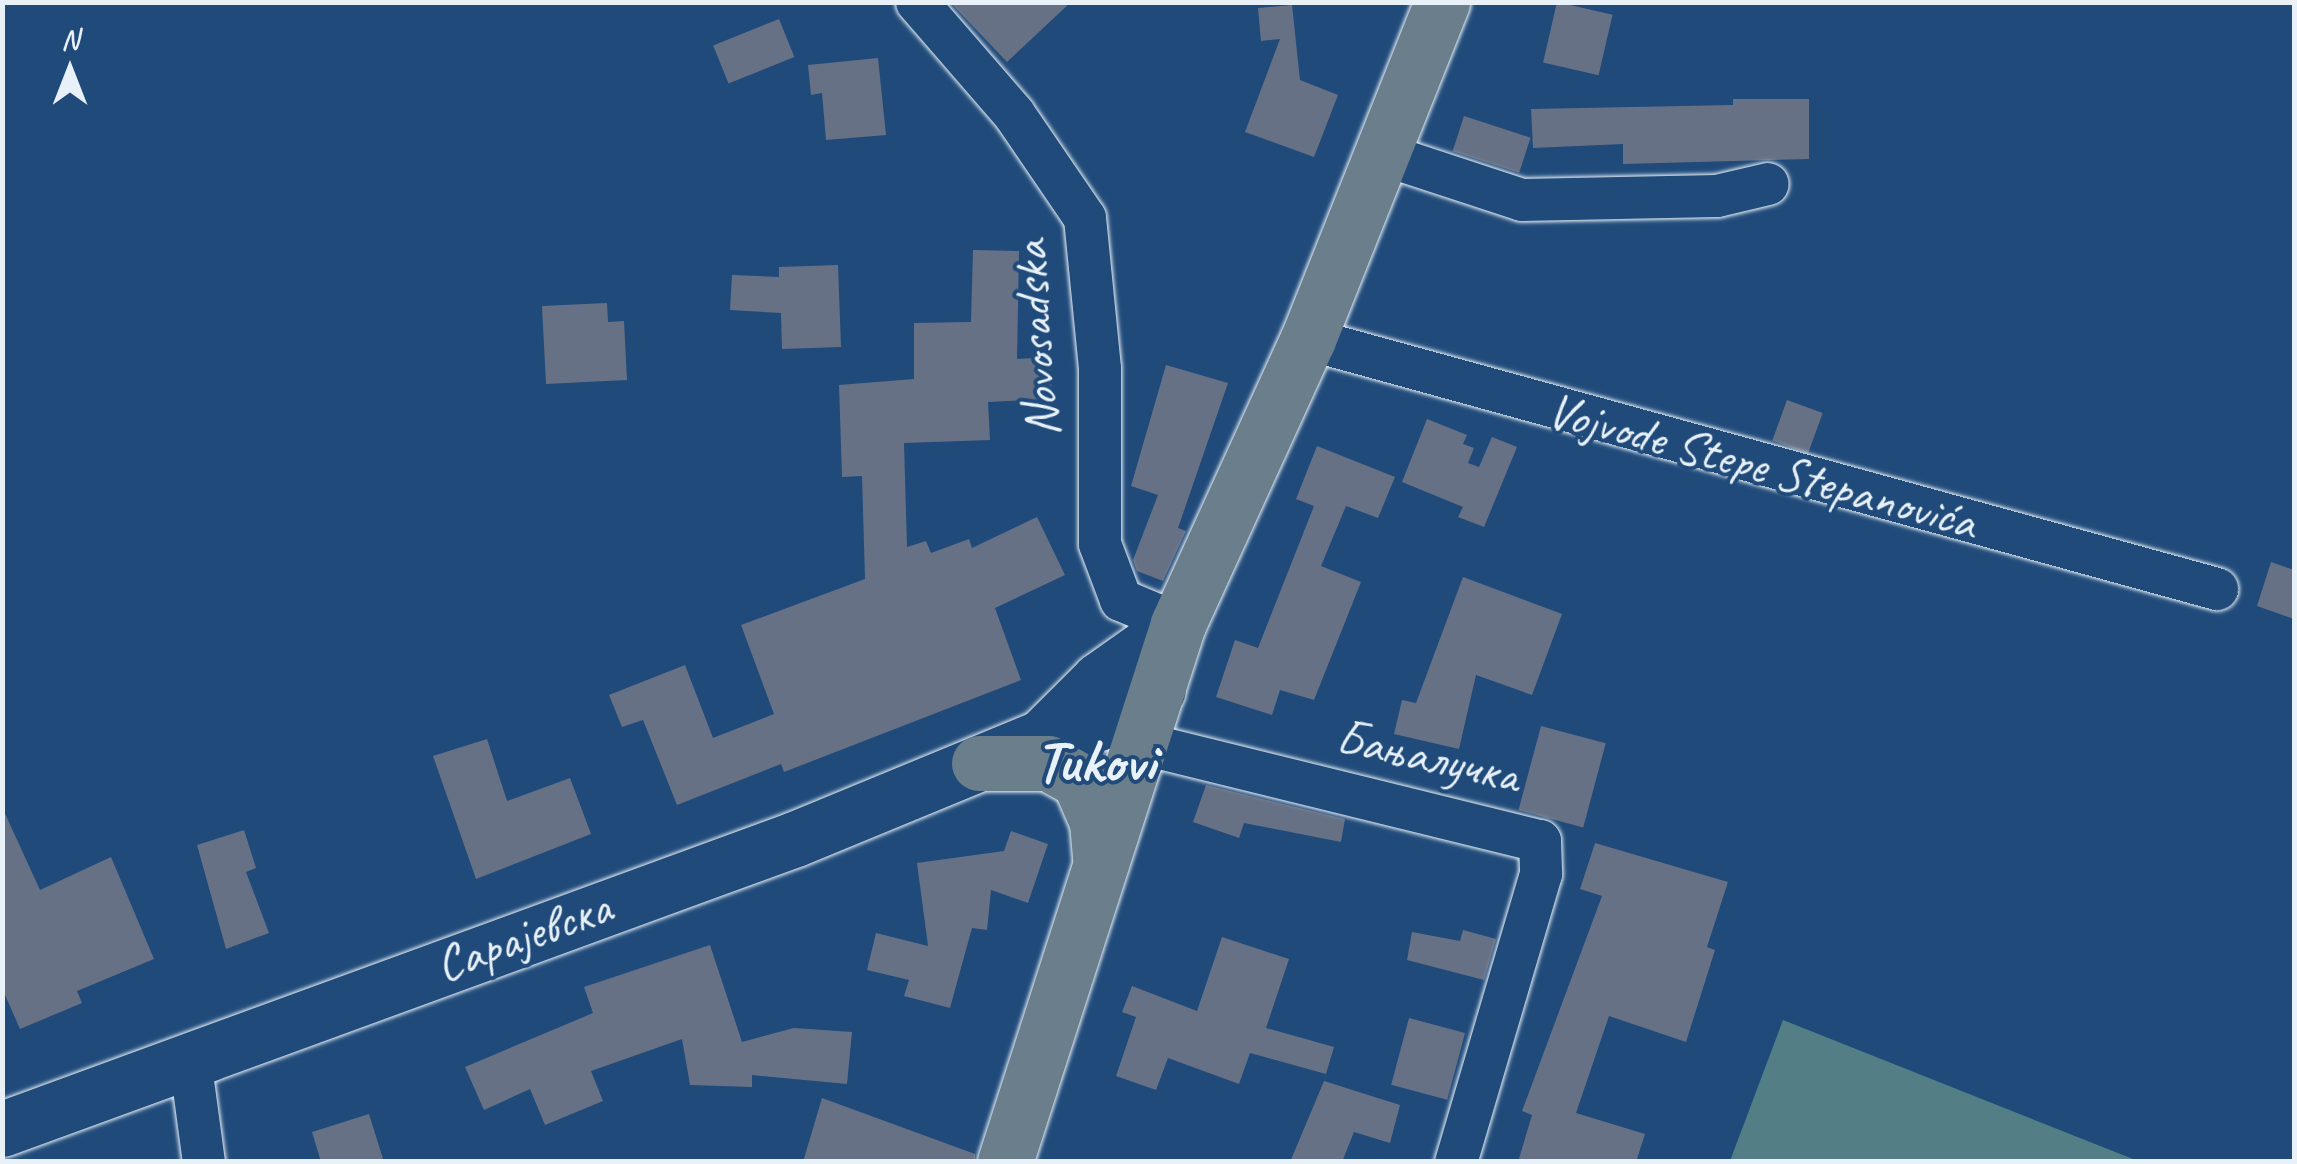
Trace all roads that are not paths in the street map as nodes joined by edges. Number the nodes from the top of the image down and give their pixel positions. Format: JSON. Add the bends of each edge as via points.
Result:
{"nodes":[{"id":1,"x":917,"y":2,"type":"edge"},
{"id":2,"x":1442,"y":2,"type":"edge"},
{"id":3,"x":1382,"y":154,"type":"junction"},
{"id":4,"x":1768,"y":184,"type":"dead end"},
{"id":5,"x":1308,"y":339,"type":"junction"},
{"id":6,"x":2217,"y":589,"type":"dead end"},
{"id":7,"x":1178,"y":624,"type":"junction"},
{"id":8,"x":1158,"y":690,"type":"junction"},
{"id":9,"x":1042,"y":737,"type":"junction"},
{"id":10,"x":1140,"y":744,"type":"junction"},
{"id":11,"x":980,"y":763,"type":"junction"},
{"id":12,"x":1100,"y":864,"type":"junction"},
{"id":13,"x":190,"y":1059,"type":"junction"},
{"id":14,"x":2,"y":1129,"type":"edge"},
{"id":15,"x":204,"y":1162,"type":"edge"},
{"id":16,"x":1005,"y":1162,"type":"edge"},
{"id":17,"x":1456,"y":1162,"type":"edge"}],
"edges":[{"from":1,"to":7,"type":"street","name":"Novosadska","via":[[1014,114],[1085,218],[1099,351],[1100,544],[1120,600]]},
{"from":2,"to":3,"type":"main road"},
{"from":3,"to":4,"type":"street","via":[[1522,200],[1717,196]]},
{"from":3,"to":5,"type":"main road"},
{"from":5,"to":6,"type":"street","name":"Vojvode Stepe Stepanovića"},
{"from":5,"to":7,"type":"main road"},
{"from":7,"to":8,"type":"main road"},
{"from":7,"to":9,"type":"main road","via":[[1099,680]]},
{"from":8,"to":9,"type":"main road","via":[[1098,723]]},
{"from":8,"to":10,"type":"main road"},
{"from":9,"to":11,"type":"main road","name":"Сарајевска"},
{"from":10,"to":12,"type":"main road"},
{"from":10,"to":17,"type":"street","name":"Бањалучка","via":[[1540,841],[1541,874]]},
{"from":11,"to":12,"type":"main road","via":[[1048,762],[1079,780],[1097,822]]},
{"from":11,"to":13,"type":"main road","name":"Сарајевска","via":[[795,840]]},
{"from":12,"to":16,"type":"main road"},
{"from":13,"to":14,"type":"main road","name":"Сарајевска"},
{"from":13,"to":15,"type":"street"}]}
